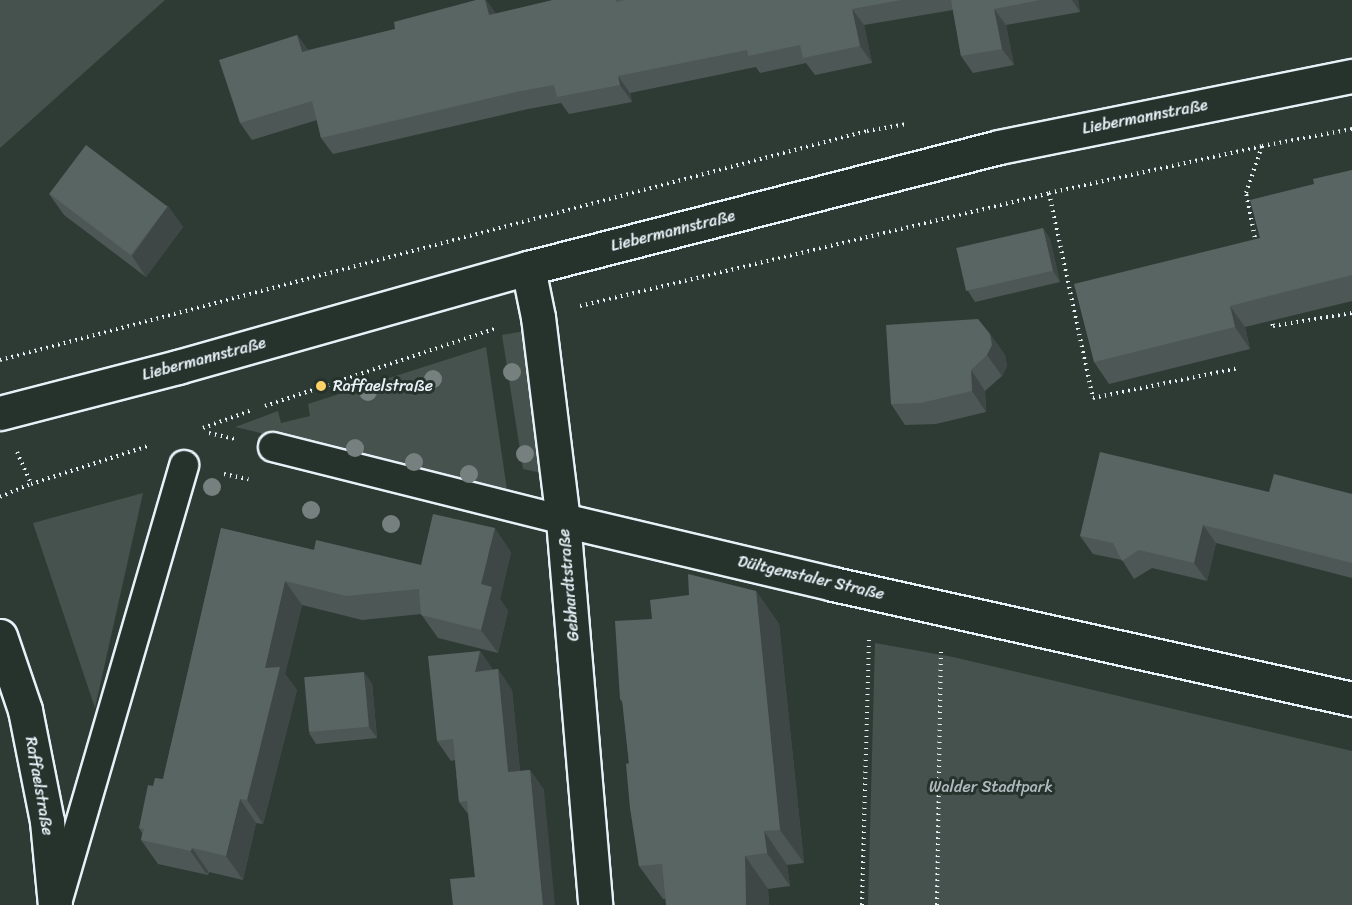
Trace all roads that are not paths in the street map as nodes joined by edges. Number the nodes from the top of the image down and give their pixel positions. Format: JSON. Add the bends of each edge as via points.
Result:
{"nodes":[{"id":1,"x":1352,"y":76,"type":"edge"},
{"id":2,"x":528,"y":268,"type":"junction"},
{"id":3,"x":0,"y":413,"type":"edge"},
{"id":4,"x":273,"y":447,"type":"dead end"},
{"id":5,"x":184,"y":465,"type":"road end"},
{"id":6,"x":563,"y":520,"type":"junction"},
{"id":7,"x":0,"y":636,"type":"edge"},
{"id":8,"x":1352,"y":699,"type":"edge"},
{"id":9,"x":56,"y":905,"type":"edge"},
{"id":10,"x":595,"y":905,"type":"edge"}],
"edges":[{"from":1,"to":2,"type":"street","name":"Liebermannstraße","via":[[999,147]]},
{"from":2,"to":3,"type":"street","name":"Liebermannstraße"},
{"from":2,"to":6,"type":"street","name":"Gebhardtstraße","via":[[538,317]]},
{"from":4,"to":6,"type":"lane","name":"Dültgenstaler Straße"},
{"from":5,"to":9,"type":"lane"},
{"from":6,"to":8,"type":"street","name":"Dültgenstaler Straße"},
{"from":6,"to":10,"type":"street","name":"Gebhardtstraße"},
{"from":7,"to":9,"type":"street","name":"Raffaelstraße","via":[[25,710],[47,821]]}]}
